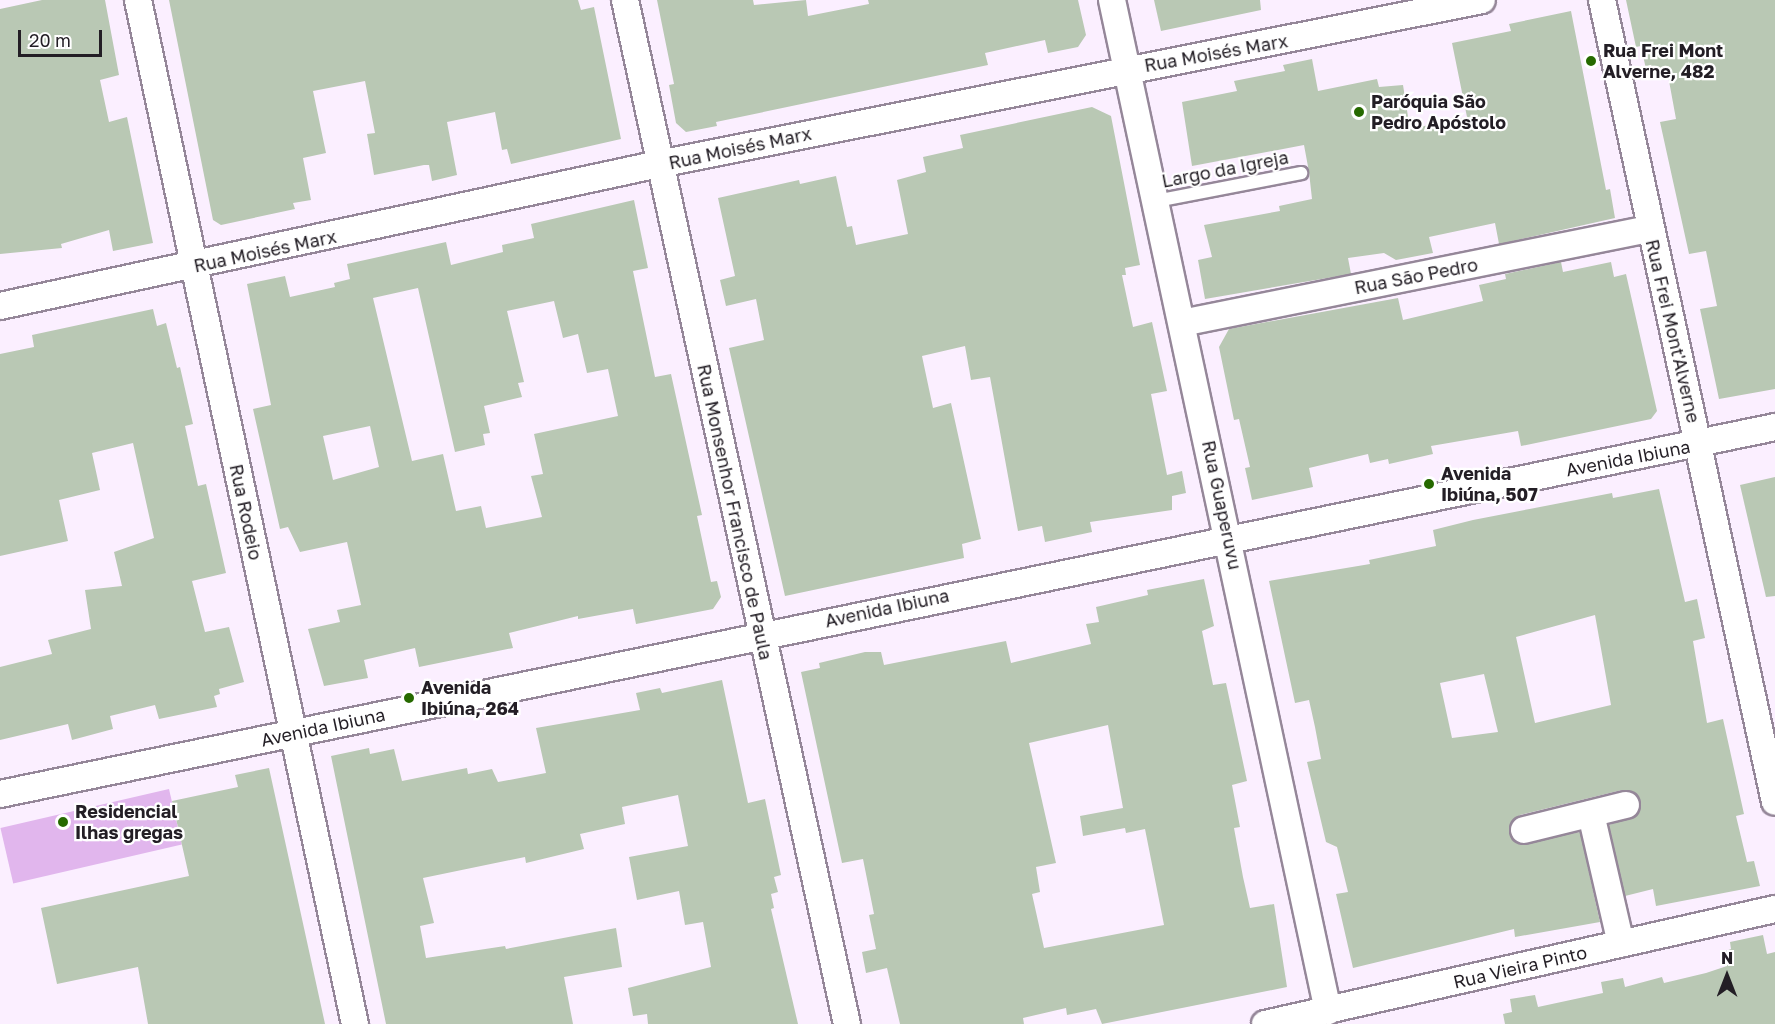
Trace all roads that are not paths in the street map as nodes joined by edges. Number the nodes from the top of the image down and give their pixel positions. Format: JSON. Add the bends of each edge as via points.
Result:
{"nodes":[{"id":1,"x":138,"y":0,"type":"edge"},
{"id":2,"x":625,"y":0,"type":"edge"},
{"id":3,"x":1112,"y":0,"type":"edge"},
{"id":4,"x":1482,"y":0,"type":"edge"},
{"id":5,"x":1602,"y":0,"type":"edge"},
{"id":6,"x":1127,"y":69,"type":"junction"},
{"id":7,"x":659,"y":164,"type":"junction"},
{"id":8,"x":1301,"y":173,"type":"dead end"},
{"id":9,"x":1156,"y":201,"type":"junction"},
{"id":10,"x":1650,"y":229,"type":"junction"},
{"id":11,"x":194,"y":266,"type":"junction"},
{"id":12,"x":0,"y":306,"type":"edge"},
{"id":13,"x":1182,"y":323,"type":"junction"},
{"id":14,"x":1775,"y":427,"type":"edge"},
{"id":15,"x":1699,"y":444,"type":"junction"},
{"id":16,"x":1229,"y":539,"type":"junction"},
{"id":17,"x":762,"y":634,"type":"junction"},
{"id":18,"x":294,"y":733,"type":"junction"},
{"id":19,"x":0,"y":794,"type":"edge"},
{"id":20,"x":1775,"y":802,"type":"edge"},
{"id":21,"x":1626,"y":805,"type":"dead end"},
{"id":22,"x":1591,"y":814,"type":"junction"},
{"id":23,"x":1524,"y":830,"type":"dead end"},
{"id":24,"x":1775,"y":909,"type":"edge"},
{"id":25,"x":1621,"y":944,"type":"junction"},
{"id":26,"x":1328,"y":1011,"type":"junction"},
{"id":27,"x":355,"y":1024,"type":"edge"},
{"id":28,"x":847,"y":1024,"type":"edge"},
{"id":29,"x":1265,"y":1024,"type":"edge"}],
"edges":[{"from":1,"to":11,"type":"street","name":"Rua Rodeio"},
{"from":2,"to":7,"type":"street","name":"Rua Monsenhor Francisco de Paula"},
{"from":3,"to":6,"type":"street","name":"Rua Guaperuvu"},
{"from":4,"to":6,"type":"street","name":"Rua Moisés Marx"},
{"from":5,"to":10,"type":"street","name":"Rua Frei Mont'Alverne"},
{"from":6,"to":7,"type":"street","name":"Rua Moisés Marx"},
{"from":6,"to":9,"type":"street","name":"Rua Guaperuvu"},
{"from":7,"to":11,"type":"street","name":"Rua Moisés Marx"},
{"from":7,"to":17,"type":"street","name":"Rua Monsenhor Francisco de Paula"},
{"from":8,"to":9,"type":"lane","name":"Largo da Igreja"},
{"from":9,"to":13,"type":"street","name":"Rua Guaperuvu"},
{"from":10,"to":13,"type":"street","name":"Rua São Pedro"},
{"from":10,"to":15,"type":"street","name":"Rua Frei Mont'Alverne"},
{"from":11,"to":12,"type":"street","name":"Rua Moisés Marx"},
{"from":11,"to":18,"type":"street","name":"Rua Rodeio"},
{"from":13,"to":16,"type":"street","name":"Rua Guaperuvu"},
{"from":14,"to":15,"type":"street","name":"Avenida Ibiuna"},
{"from":15,"to":16,"type":"street","name":"Avenida Ibiuna"},
{"from":15,"to":20,"type":"street","name":"Rua Frei Mont'Alverne"},
{"from":16,"to":17,"type":"street","name":"Avenida Ibiuna"},
{"from":16,"to":26,"type":"street","name":"Rua Guaperuvu"},
{"from":17,"to":18,"type":"street","name":"Avenida Ibiuna"},
{"from":17,"to":28,"type":"street","name":"Rua Monsenhor Francisco de Paula"},
{"from":18,"to":19,"type":"street","name":"Avenida Ibiuna"},
{"from":18,"to":27,"type":"street","name":"Rua Rodeio"},
{"from":21,"to":22,"type":"street"},
{"from":22,"to":23,"type":"street"},
{"from":22,"to":25,"type":"street"},
{"from":24,"to":25,"type":"street","name":"Rua Vieira Pinto"},
{"from":25,"to":26,"type":"street","name":"Rua Vieira Pinto"},
{"from":26,"to":29,"type":"street","name":"Rua Vieira Pinto"}]}
